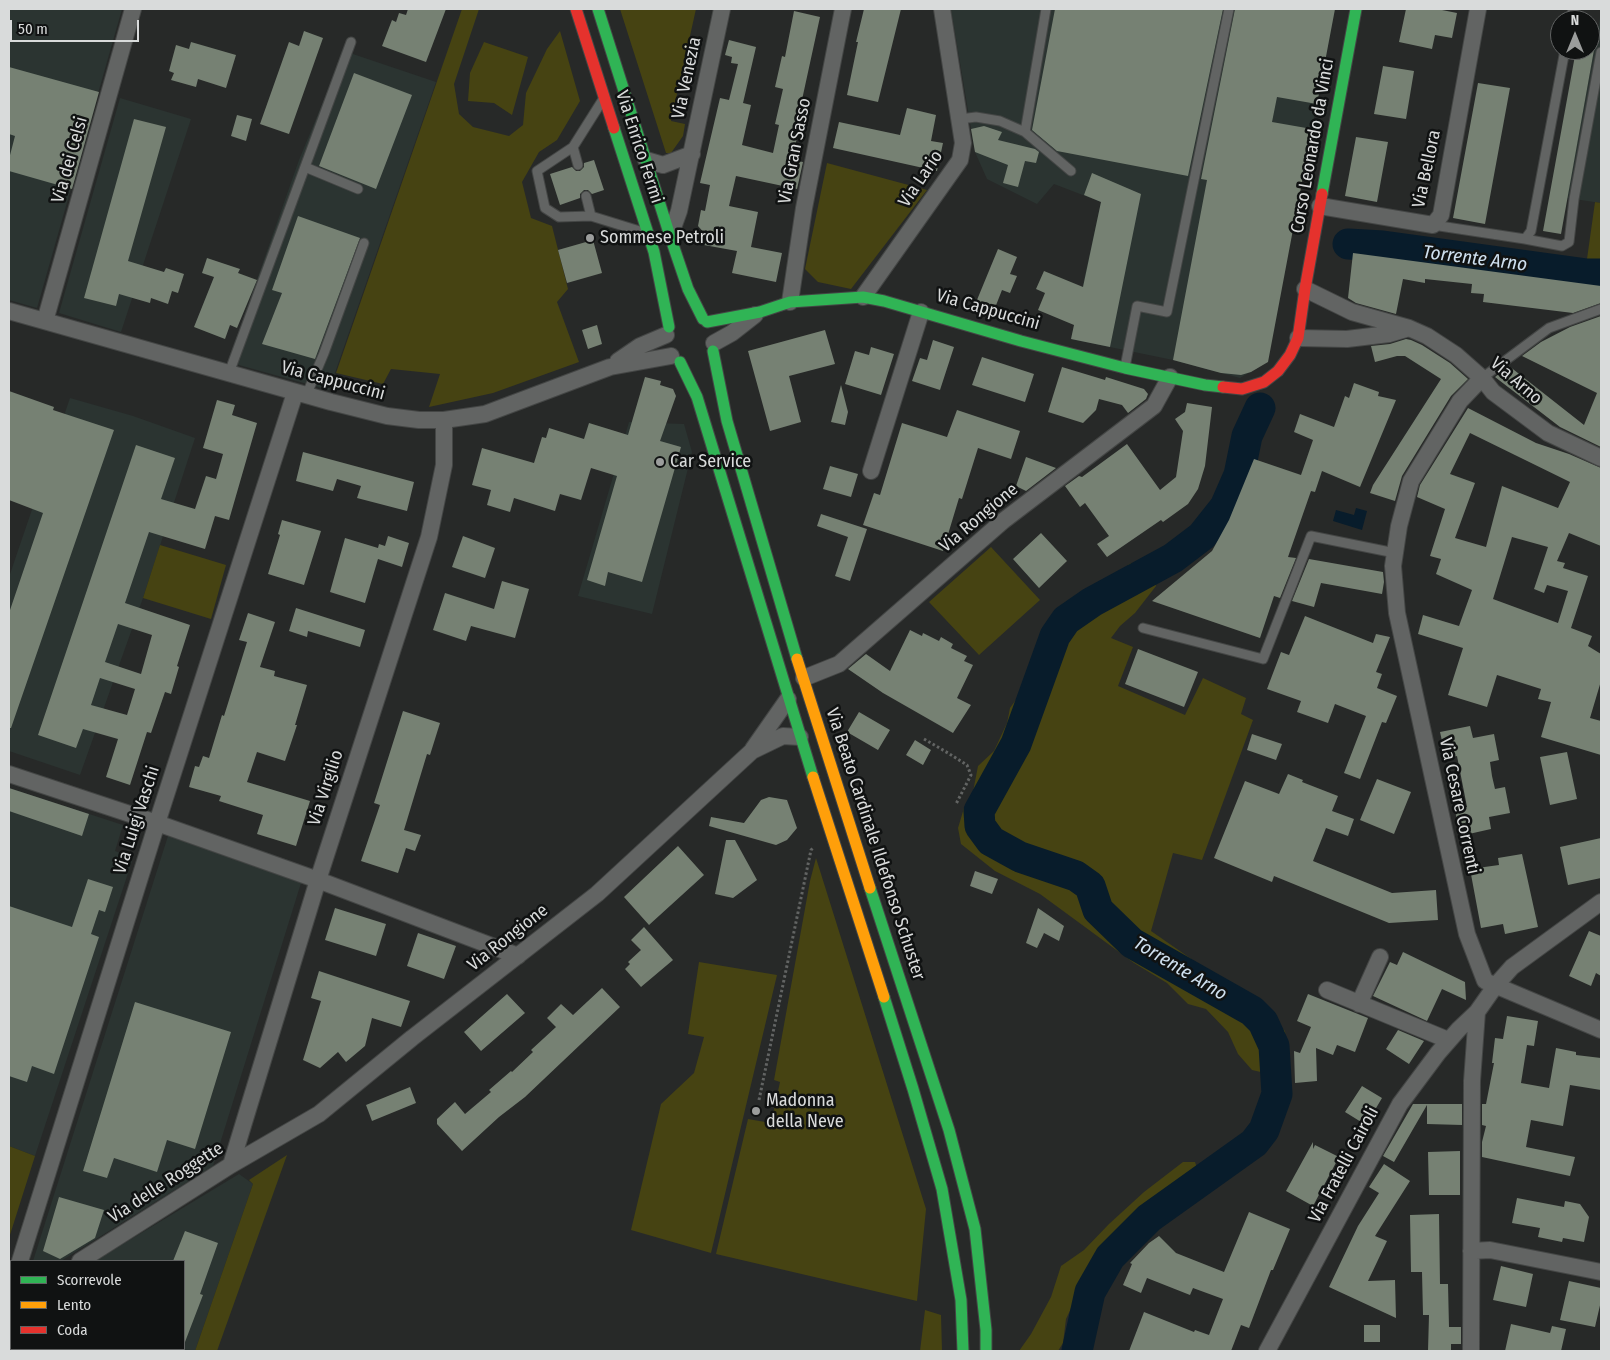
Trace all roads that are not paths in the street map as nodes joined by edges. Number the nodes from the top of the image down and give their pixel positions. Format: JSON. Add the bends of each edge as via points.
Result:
{"nodes":[{"id":1,"x":133,"y":9,"type":"edge"},
{"id":2,"x":576,"y":9,"type":"edge"},
{"id":3,"x":598,"y":9,"type":"edge"},
{"id":4,"x":722,"y":9,"type":"edge"},
{"id":5,"x":843,"y":9,"type":"edge"},
{"id":6,"x":942,"y":9,"type":"edge"},
{"id":7,"x":1046,"y":9,"type":"edge"},
{"id":8,"x":1228,"y":9,"type":"edge"},
{"id":9,"x":1356,"y":9,"type":"edge"},
{"id":10,"x":1478,"y":9,"type":"edge"},
{"id":11,"x":351,"y":42,"type":"dead end"},
{"id":12,"x":1601,"y":52,"type":"edge"},
{"id":13,"x":1563,"y":60,"type":"edge"},
{"id":14,"x":604,"y":97,"type":"junction"},
{"id":15,"x":960,"y":119,"type":"junction"},
{"id":16,"x":1025,"y":132,"type":"junction"},
{"id":17,"x":573,"y":147,"type":"junction"},
{"id":18,"x":692,"y":154,"type":"junction"},
{"id":19,"x":646,"y":160,"type":"junction"},
{"id":20,"x":578,"y":165,"type":"dead end"},
{"id":21,"x":305,"y":167,"type":"junction"},
{"id":22,"x":1071,"y":171,"type":"dead end"},
{"id":23,"x":358,"y":189,"type":"dead end"},
{"id":24,"x":586,"y":196,"type":"dead end"},
{"id":25,"x":1320,"y":206,"type":"junction"},
{"id":26,"x":591,"y":216,"type":"junction"},
{"id":27,"x":1433,"y":225,"type":"junction"},
{"id":28,"x":648,"y":234,"type":"junction"},
{"id":29,"x":670,"y":236,"type":"junction"},
{"id":30,"x":1525,"y":239,"type":"junction"},
{"id":31,"x":364,"y":243,"type":"dead end"},
{"id":32,"x":1305,"y":289,"type":"junction"},
{"id":33,"x":863,"y":297,"type":"junction"},
{"id":34,"x":790,"y":302,"type":"junction"},
{"id":35,"x":1601,"y":309,"type":"edge"},
{"id":36,"x":9,"y":312,"type":"edge"},
{"id":37,"x":760,"y":312,"type":"junction"},
{"id":38,"x":920,"y":312,"type":"junction"},
{"id":39,"x":690,"y":316,"type":"dead end"},
{"id":40,"x":705,"y":320,"type":"junction"},
{"id":41,"x":45,"y":321,"type":"junction"},
{"id":42,"x":671,"y":328,"type":"junction"},
{"id":43,"x":1409,"y":328,"type":"junction"},
{"id":44,"x":1298,"y":338,"type":"junction"},
{"id":45,"x":711,"y":351,"type":"junction"},
{"id":46,"x":675,"y":359,"type":"junction"},
{"id":47,"x":693,"y":364,"type":"dead end"},
{"id":48,"x":610,"y":367,"type":"junction"},
{"id":49,"x":1125,"y":368,"type":"junction"},
{"id":50,"x":229,"y":373,"type":"junction"},
{"id":51,"x":1170,"y":377,"type":"junction"},
{"id":52,"x":1482,"y":378,"type":"junction"},
{"id":53,"x":301,"y":394,"type":"junction"},
{"id":54,"x":444,"y":420,"type":"junction"},
{"id":55,"x":1601,"y":458,"type":"edge"},
{"id":56,"x":871,"y":471,"type":"dead end"},
{"id":57,"x":1395,"y":553,"type":"junction"},
{"id":58,"x":1143,"y":628,"type":"dead end"},
{"id":59,"x":804,"y":678,"type":"junction"},
{"id":60,"x":788,"y":699,"type":"junction"},
{"id":61,"x":800,"y":737,"type":"junction"},
{"id":62,"x":752,"y":751,"type":"junction"},
{"id":63,"x":9,"y":774,"type":"edge"},
{"id":64,"x":157,"y":823,"type":"junction"},
{"id":65,"x":318,"y":880,"type":"junction"},
{"id":66,"x":1601,"y":902,"type":"edge"},
{"id":67,"x":518,"y":956,"type":"junction"},
{"id":68,"x":1380,"y":957,"type":"dead end"},
{"id":69,"x":1496,"y":985,"type":"junction"},
{"id":70,"x":1326,"y":990,"type":"dead end"},
{"id":71,"x":1359,"y":1004,"type":"junction"},
{"id":72,"x":1477,"y":1012,"type":"junction"},
{"id":73,"x":1601,"y":1030,"type":"edge"},
{"id":74,"x":1448,"y":1040,"type":"junction"},
{"id":75,"x":275,"y":1139,"type":"joint"},
{"id":76,"x":231,"y":1165,"type":"junction"},
{"id":77,"x":1471,"y":1252,"type":"junction"},
{"id":78,"x":20,"y":1260,"type":"edge"},
{"id":79,"x":82,"y":1260,"type":"edge"},
{"id":80,"x":1601,"y":1272,"type":"edge"},
{"id":81,"x":963,"y":1351,"type":"edge"},
{"id":82,"x":986,"y":1351,"type":"edge"},
{"id":83,"x":1268,"y":1351,"type":"edge"},
{"id":84,"x":1472,"y":1351,"type":"edge"}],
"edges":[{"from":1,"to":41,"type":"street","name":"Via dei Celsi"},
{"from":2,"to":14,"type":"street","name":"Via Enrico Fermi"},
{"from":3,"to":19,"type":"street","name":"Via Enrico Fermi"},
{"from":4,"to":18,"type":"street","name":"Via Venezia"},
{"from":5,"to":34,"type":"street","name":"Via Gran Sasso","via":[[804,208]]},
{"from":6,"to":15,"type":"street","name":"Via Lario"},
{"from":7,"to":16,"type":"lane"},
{"from":8,"to":49,"type":"lane","via":[[1167,312],[1136,306]]},
{"from":9,"to":25,"type":"street","name":"Corso Leonardo da Vinci"},
{"from":10,"to":27,"type":"street","name":"Via Bellora","via":[[1440,215]]},
{"from":11,"to":21,"type":"lane"},
{"from":12,"to":30,"type":"lane","via":[[1569,242],[1562,246]]},
{"from":13,"to":30,"type":"lane","via":[[1531,231]]},
{"from":14,"to":17,"type":"lane"},
{"from":14,"to":28,"type":"street","name":"Via Enrico Fermi"},
{"from":15,"to":16,"type":"lane","via":[[976,117],[1000,121]]},
{"from":15,"to":33,"type":"street","name":"Via Lario","via":[[964,143],[960,160]]},
{"from":16,"to":22,"type":"lane"},
{"from":17,"to":20,"type":"lane"},
{"from":17,"to":26,"type":"lane","via":[[537,171],[545,208],[559,217]]},
{"from":18,"to":19,"type":"street","via":[[663,165]]},
{"from":18,"to":29,"type":"street","name":"Via Venezia"},
{"from":19,"to":29,"type":"street","name":"Via Enrico Fermi"},
{"from":21,"to":23,"type":"lane"},
{"from":21,"to":50,"type":"lane"},
{"from":24,"to":26,"type":"lane"},
{"from":25,"to":27,"type":"street","name":"Via Bellora"},
{"from":25,"to":32,"type":"street","name":"Corso Leonardo da Vinci"},
{"from":26,"to":28,"type":"lane"},
{"from":27,"to":30,"type":"lane"},
{"from":28,"to":42,"type":"street","name":"Via Enrico Fermi"},
{"from":29,"to":40,"type":"street","name":"Via Enrico Fermi","via":[[688,289]]},
{"from":31,"to":53,"type":"lane","via":[[324,353]]},
{"from":32,"to":43,"type":"street","name":"Via Arno","via":[[1352,312]]},
{"from":32,"to":44,"type":"street","name":"Corso Leonardo da Vinci"},
{"from":33,"to":34,"type":"street","name":"Via Cappuccini"},
{"from":33,"to":38,"type":"street","name":"Via Cappuccini"},
{"from":34,"to":37,"type":"street","name":"Via Cappuccini"},
{"from":35,"to":52,"type":"lane","via":[[1549,328]]},
{"from":36,"to":41,"type":"street","name":"Via Cappuccini"},
{"from":37,"to":40,"type":"street","name":"Via Cappuccini"},
{"from":37,"to":45,"type":"street","name":"Via Cappuccini"},
{"from":38,"to":49,"type":"street","name":"Via Cappuccini"},
{"from":38,"to":56,"type":"street"},
{"from":39,"to":40,"type":"street"},
{"from":40,"to":45,"type":"street","name":"Via Enrico Fermi","via":[[714,332]]},
{"from":41,"to":50,"type":"street","name":"Via Cappuccini"},
{"from":42,"to":46,"type":"street","name":"Via Enrico Fermi","via":[[667,348]]},
{"from":42,"to":48,"type":"street","name":"Via Cappuccini"},
{"from":43,"to":44,"type":"street","via":[[1347,339]]},
{"from":43,"to":52,"type":"street","name":"Via Arno","via":[[1456,355]]},
{"from":44,"to":51,"type":"street","name":"Via Cappuccini","via":[[1278,371],[1264,382],[1242,388],[1205,385]]},
{"from":45,"to":59,"type":"street","name":"Via Beato Cardinale Ildefonso Schuster","via":[[727,421]]},
{"from":46,"to":47,"type":"street"},
{"from":46,"to":48,"type":"street","name":"Via Cappuccini"},
{"from":46,"to":60,"type":"street","via":[[697,397]]},
{"from":48,"to":54,"type":"street","name":"Via Cappuccini","via":[[485,414]]},
{"from":49,"to":51,"type":"street","name":"Via Cappuccini"},
{"from":50,"to":53,"type":"street","name":"Via Cappuccini"},
{"from":51,"to":59,"type":"street","name":"Via Rongione","via":[[1154,406],[1003,521],[839,664]]},
{"from":52,"to":55,"type":"street","name":"Via Arno","via":[[1493,392],[1548,433]]},
{"from":52,"to":57,"type":"street","name":"Via Cesare Correnti","via":[[1460,401],[1411,481]]},
{"from":53,"to":54,"type":"street","name":"Via Cappuccini","via":[[388,416]]},
{"from":53,"to":64,"type":"street","name":"Via Luigi Vaschi"},
{"from":54,"to":65,"type":"street","name":"Via Virgilio","via":[[444,465],[429,537]]},
{"from":57,"to":58,"type":"lane","via":[[1311,536],[1263,659]]},
{"from":57,"to":69,"type":"street","name":"Via Cesare Correnti","via":[[1397,613],[1467,934],[1485,982]]},
{"from":59,"to":82,"type":"street","name":"Via Beato Cardinale Ildefonso Schuster","via":[[949,1130],[975,1229]]},
{"from":60,"to":61,"type":"street"},
{"from":60,"to":62,"type":"street","name":"Via Rongione"},
{"from":61,"to":62,"type":"street","name":"Via Rongione","via":[[783,736]]},
{"from":61,"to":81,"type":"street","via":[[942,1189],[961,1300]]},
{"from":62,"to":67,"type":"street","name":"Via Rongione","via":[[597,894]]},
{"from":63,"to":64,"type":"street"},
{"from":64,"to":65,"type":"street"},
{"from":64,"to":78,"type":"street","name":"Via Luigi Vaschi"},
{"from":65,"to":67,"type":"street"},
{"from":65,"to":76,"type":"street","name":"Via Virgilio"},
{"from":66,"to":69,"type":"street","via":[[1512,967]]},
{"from":67,"to":75,"type":"street","name":"Via Rongione","via":[[319,1114]]},
{"from":68,"to":71,"type":"street"},
{"from":69,"to":72,"type":"street"},
{"from":69,"to":73,"type":"street"},
{"from":70,"to":71,"type":"street"},
{"from":71,"to":74,"type":"street"},
{"from":72,"to":74,"type":"street","name":"Via Fratelli Cairoli"},
{"from":72,"to":77,"type":"street","via":[[1472,1081]]},
{"from":74,"to":83,"type":"street","name":"Via Fratelli Cairoli","via":[[1400,1104]]},
{"from":75,"to":76,"type":"street","name":"Via delle Roggette"},
{"from":76,"to":79,"type":"street","name":"Via delle Roggette"},
{"from":77,"to":80,"type":"street","via":[[1490,1250]]},
{"from":77,"to":84,"type":"street"}]}
